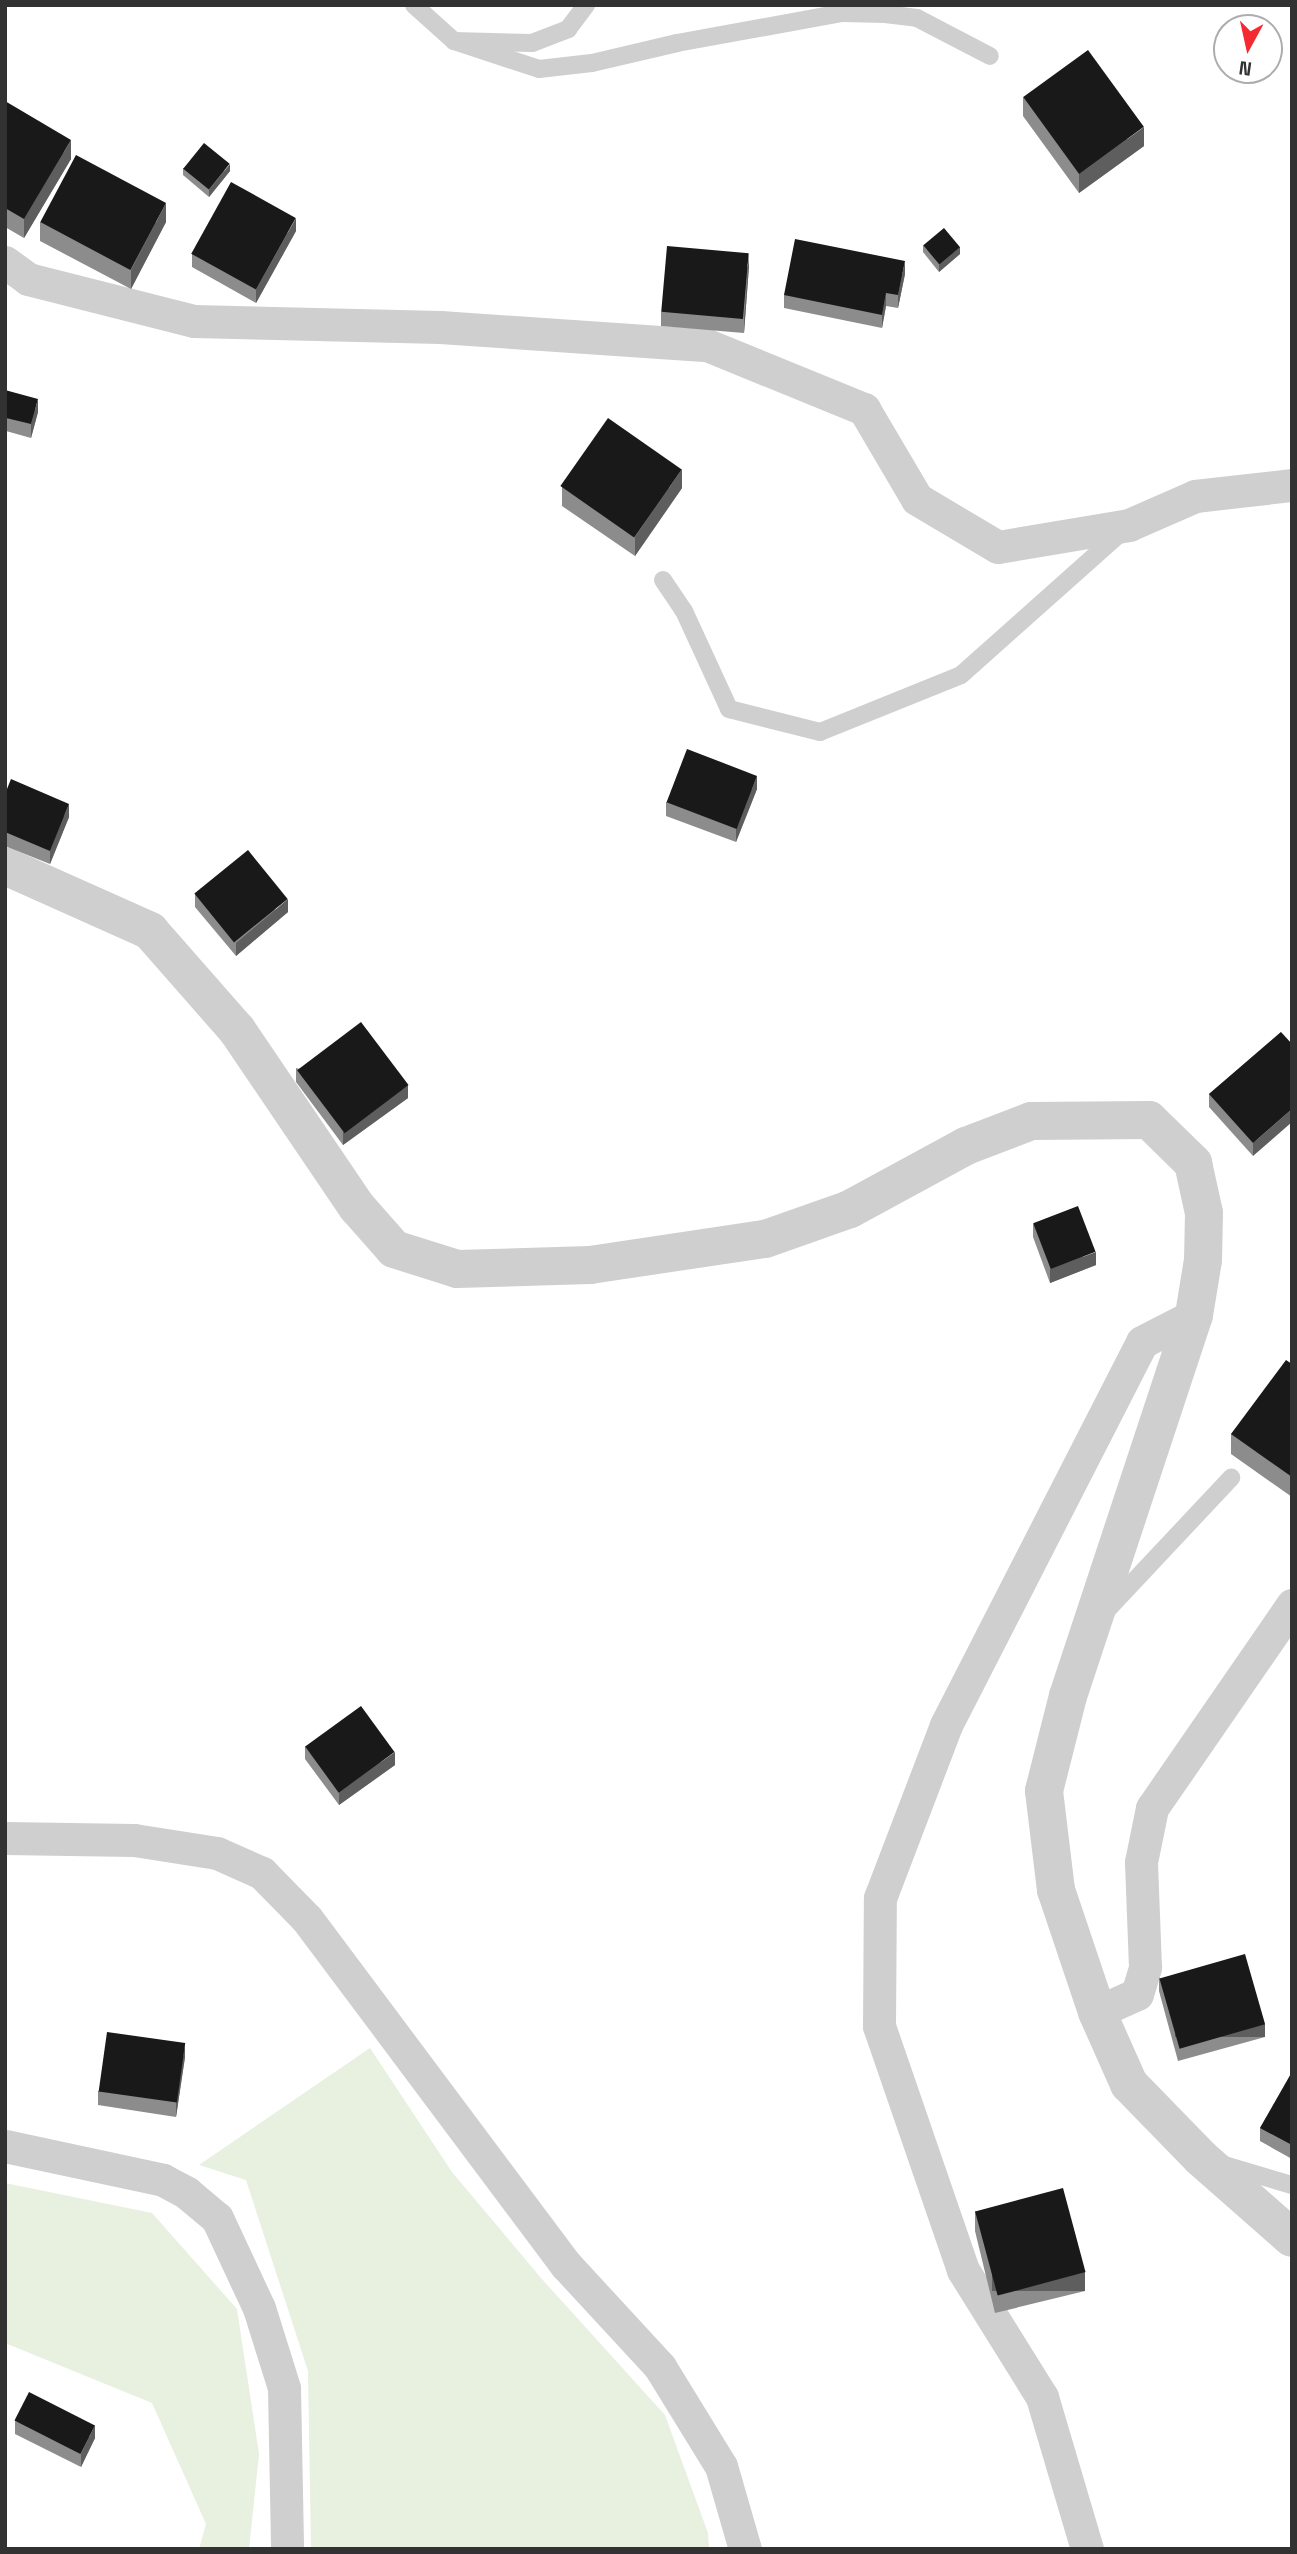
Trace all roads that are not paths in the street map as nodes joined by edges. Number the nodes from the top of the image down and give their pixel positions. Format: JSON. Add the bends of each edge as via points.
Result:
{"nodes":[{"id":1,"x":414,"y":5,"type":"edge"},
{"id":2,"x":586,"y":5,"type":"edge"},
{"id":3,"x":454,"y":41,"type":"junction"},
{"id":4,"x":990,"y":56,"type":"dead end"},
{"id":5,"x":5,"y":262,"type":"edge"},
{"id":6,"x":1292,"y":485,"type":"edge"},
{"id":7,"x":1129,"y":525,"type":"junction"},
{"id":8,"x":663,"y":580,"type":"dead end"},
{"id":9,"x":5,"y":866,"type":"edge"},
{"id":10,"x":1194,"y":1315,"type":"junction"},
{"id":11,"x":1231,"y":1478,"type":"dead end"},
{"id":12,"x":1292,"y":1605,"type":"edge"},
{"id":13,"x":1092,"y":1626,"type":"junction"},
{"id":14,"x":5,"y":1838,"type":"edge"},
{"id":15,"x":1097,"y":2012,"type":"junction"},
{"id":16,"x":5,"y":2146,"type":"edge"},
{"id":17,"x":1201,"y":2158,"type":"junction"},
{"id":18,"x":1292,"y":2185,"type":"edge"},
{"id":19,"x":1292,"y":2238,"type":"edge"},
{"id":20,"x":287,"y":2549,"type":"edge"},
{"id":21,"x":745,"y":2549,"type":"edge"},
{"id":22,"x":1087,"y":2549,"type":"edge"}],
"edges":[{"from":1,"to":3,"type":"lane"},
{"from":2,"to":3,"type":"lane","via":[[568,29],[532,43]]},
{"from":3,"to":4,"type":"lane","via":[[539,69],[592,63],[842,13],[917,18]]},
{"from":5,"to":7,"type":"street","via":[[27,279],[194,321],[440,327],[707,345],[864,409],[917,499],[998,547]]},
{"from":6,"to":7,"type":"street","via":[[1195,496]]},
{"from":7,"to":8,"type":"lane","via":[[961,675],[820,732],[729,709],[684,611]]},
{"from":9,"to":10,"type":"street","via":[[150,930],[237,1030],[357,1208],[394,1249],[457,1269],[590,1265],[765,1239],[850,1209],[966,1146],[1031,1121],[1149,1120],[1193,1163],[1204,1213],[1203,1260]]},
{"from":10,"to":13,"type":"street"},
{"from":10,"to":22,"type":"street","via":[[1142,1342],[946,1725],[880,1898],[879,2026],[963,2270],[1042,2397]]},
{"from":11,"to":13,"type":"lane"},
{"from":12,"to":15,"type":"street","via":[[1152,1808],[1140,1862],[1145,1967],[1137,1994]]},
{"from":13,"to":15,"type":"street","via":[[1044,1791],[1056,1890]]},
{"from":14,"to":21,"type":"street","via":[[134,1840],[218,1853],[262,1873],[307,1919],[566,2265],[660,2367],[721,2466]]},
{"from":15,"to":17,"type":"street","via":[[1129,2084]]},
{"from":16,"to":20,"type":"street","via":[[163,2180],[217,2218],[259,2308],[284,2388]]},
{"from":17,"to":18,"type":"lane"},
{"from":17,"to":19,"type":"street"}]}
